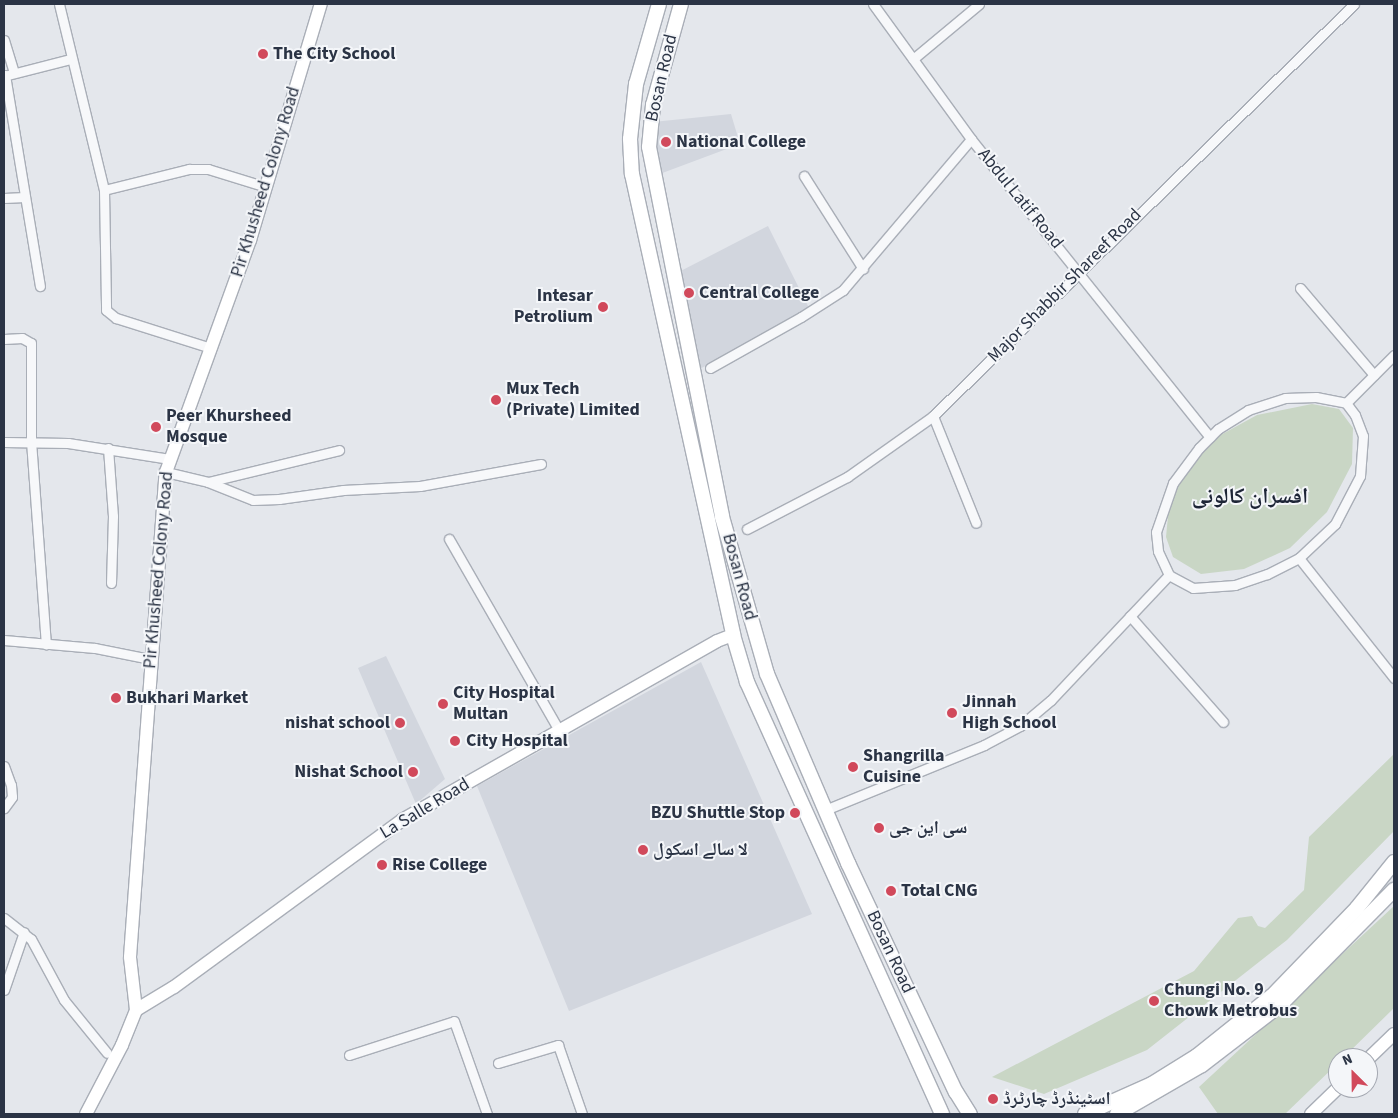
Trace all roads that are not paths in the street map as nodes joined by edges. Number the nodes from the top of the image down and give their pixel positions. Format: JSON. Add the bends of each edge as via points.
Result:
{"nodes":[{"id":1,"x":60,"y":4,"type":"edge"},
{"id":2,"x":321,"y":4,"type":"edge"},
{"id":3,"x":659,"y":4,"type":"edge"},
{"id":4,"x":681,"y":4,"type":"edge"},
{"id":5,"x":873,"y":4,"type":"edge"},
{"id":6,"x":979,"y":4,"type":"edge"},
{"id":7,"x":1354,"y":4,"type":"edge"},
{"id":8,"x":4,"y":40,"type":"edge"},
{"id":9,"x":70,"y":59,"type":"junction"},
{"id":10,"x":913,"y":59,"type":"junction"},
{"id":11,"x":8,"y":75,"type":"edge"},
{"id":12,"x":971,"y":139,"type":"junction"},
{"id":13,"x":804,"y":176,"type":"dead end"},
{"id":14,"x":266,"y":187,"type":"junction"},
{"id":15,"x":104,"y":190,"type":"junction"},
{"id":16,"x":25,"y":197,"type":"junction"},
{"id":17,"x":4,"y":198,"type":"edge"},
{"id":18,"x":863,"y":269,"type":"junction"},
{"id":19,"x":1078,"y":272,"type":"junction"},
{"id":20,"x":40,"y":286,"type":"dead end"},
{"id":21,"x":1300,"y":288,"type":"dead end"},
{"id":22,"x":4,"y":339,"type":"edge"},
{"id":23,"x":211,"y":348,"type":"junction"},
{"id":24,"x":1394,"y":355,"type":"edge"},
{"id":25,"x":710,"y":368,"type":"dead end"},
{"id":26,"x":1374,"y":375,"type":"junction"},
{"id":27,"x":1346,"y":403,"type":"junction"},
{"id":28,"x":933,"y":416,"type":"junction"},
{"id":29,"x":1210,"y":437,"type":"junction"},
{"id":30,"x":31,"y":441,"type":"junction"},
{"id":31,"x":4,"y":442,"type":"edge"},
{"id":32,"x":108,"y":448,"type":"junction"},
{"id":33,"x":339,"y":450,"type":"dead end"},
{"id":34,"x":170,"y":459,"type":"junction"},
{"id":35,"x":541,"y":464,"type":"dead end"},
{"id":36,"x":166,"y":472,"type":"junction"},
{"id":37,"x":208,"y":482,"type":"junction"},
{"id":38,"x":976,"y":523,"type":"dead end"},
{"id":39,"x":747,"y":529,"type":"dead end"},
{"id":40,"x":449,"y":540,"type":"dead end"},
{"id":41,"x":1299,"y":558,"type":"junction"},
{"id":42,"x":1169,"y":575,"type":"junction"},
{"id":43,"x":111,"y":583,"type":"dead end"},
{"id":44,"x":1130,"y":616,"type":"junction"},
{"id":45,"x":733,"y":635,"type":"junction"},
{"id":46,"x":4,"y":640,"type":"edge"},
{"id":47,"x":46,"y":644,"type":"junction"},
{"id":48,"x":150,"y":659,"type":"junction"},
{"id":49,"x":1394,"y":678,"type":"edge"},
{"id":50,"x":1223,"y":722,"type":"dead end"},
{"id":51,"x":560,"y":732,"type":"junction"},
{"id":52,"x":4,"y":766,"type":"edge"},
{"id":53,"x":4,"y":808,"type":"edge"},
{"id":54,"x":825,"y":810,"type":"junction"},
{"id":55,"x":1394,"y":862,"type":"edge"},
{"id":56,"x":1394,"y":890,"type":"edge"},
{"id":57,"x":4,"y":918,"type":"edge"},
{"id":58,"x":24,"y":932,"type":"junction"},
{"id":59,"x":4,"y":990,"type":"edge"},
{"id":60,"x":1276,"y":1000,"type":"junction"},
{"id":61,"x":136,"y":1010,"type":"junction"},
{"id":62,"x":1394,"y":1034,"type":"edge"},
{"id":63,"x":1378,"y":1049,"type":"edge"},
{"id":64,"x":107,"y":1053,"type":"dead end"},
{"id":65,"x":349,"y":1055,"type":"dead end"},
{"id":66,"x":498,"y":1063,"type":"dead end"},
{"id":67,"x":1328,"y":1098,"type":"edge"},
{"id":68,"x":86,"y":1114,"type":"edge"},
{"id":69,"x":487,"y":1114,"type":"edge"},
{"id":70,"x":582,"y":1114,"type":"edge"},
{"id":71,"x":942,"y":1114,"type":"edge"},
{"id":72,"x":970,"y":1114,"type":"edge"},
{"id":73,"x":1085,"y":1114,"type":"edge"},
{"id":74,"x":1117,"y":1114,"type":"edge"},
{"id":75,"x":1311,"y":1114,"type":"edge"}],
"edges":[{"from":1,"to":9,"type":"street"},
{"from":2,"to":14,"type":"street","name":"Pir Khusheed Colony Road"},
{"from":3,"to":45,"type":"main road","name":"Bosan Road","via":[[636,84],[630,139],[632,174]]},
{"from":4,"to":54,"type":"main road","name":"Bosan Road","via":[[652,105],[649,147],[652,169],[722,516],[758,648]]},
{"from":5,"to":10,"type":"street","name":"Abdul Latif Road"},
{"from":6,"to":10,"type":"street"},
{"from":7,"to":19,"type":"street","name":"Major Shabbir Shareef Road"},
{"from":8,"to":11,"type":"street"},
{"from":9,"to":11,"type":"street"},
{"from":9,"to":15,"type":"street"},
{"from":10,"to":12,"type":"street","name":"Abdul Latif Road"},
{"from":11,"to":16,"type":"street"},
{"from":12,"to":18,"type":"street"},
{"from":12,"to":19,"type":"street","name":"Abdul Latif Road"},
{"from":13,"to":18,"type":"street"},
{"from":14,"to":15,"type":"street","via":[[208,169],[189,169]]},
{"from":14,"to":23,"type":"street","name":"Pir Khusheed Colony Road"},
{"from":15,"to":23,"type":"street","via":[[106,310],[116,318]]},
{"from":16,"to":17,"type":"street"},
{"from":16,"to":20,"type":"street"},
{"from":18,"to":25,"type":"street","via":[[822,305]]},
{"from":19,"to":28,"type":"street","name":"Major Shabbir Shareef Road"},
{"from":19,"to":29,"type":"street","name":"Abdul Latif Road"},
{"from":21,"to":26,"type":"street"},
{"from":22,"to":30,"type":"street","via":[[22,338],[31,342]]},
{"from":23,"to":34,"type":"street","name":"Pir Khusheed Colony Road"},
{"from":24,"to":26,"type":"street"},
{"from":26,"to":27,"type":"street"},
{"from":27,"to":29,"type":"street","via":[[1316,397],[1267,402],[1241,414]]},
{"from":27,"to":41,"type":"street","via":[[1355,415],[1363,436],[1360,476],[1336,524]]},
{"from":28,"to":38,"type":"street"},
{"from":28,"to":39,"type":"street","name":"Major Shabbir Shareef Road","via":[[847,477]]},
{"from":29,"to":42,"type":"street","via":[[1173,483],[1160,515],[1155,542]]},
{"from":30,"to":31,"type":"street"},
{"from":30,"to":32,"type":"street"},
{"from":30,"to":47,"type":"street"},
{"from":32,"to":34,"type":"street"},
{"from":32,"to":43,"type":"street","via":[[113,516]]},
{"from":33,"to":37,"type":"street"},
{"from":34,"to":36,"type":"street","name":"Pir Khusheed Colony Road"},
{"from":35,"to":37,"type":"street","via":[[420,486],[343,490],[279,499],[253,500]]},
{"from":36,"to":37,"type":"street"},
{"from":36,"to":48,"type":"street","name":"Pir Khusheed Colony Road"},
{"from":40,"to":51,"type":"street"},
{"from":41,"to":42,"type":"street","via":[[1267,574],[1216,588],[1192,588]]},
{"from":41,"to":49,"type":"street"},
{"from":42,"to":44,"type":"street"},
{"from":44,"to":50,"type":"street"},
{"from":44,"to":54,"type":"street","via":[[1051,700],[1020,726]]},
{"from":45,"to":51,"type":"street","name":"La Salle Road","via":[[717,641]]},
{"from":45,"to":71,"type":"main road","name":"Bosan Road","via":[[747,682],[766,726]]},
{"from":46,"to":47,"type":"street"},
{"from":47,"to":48,"type":"street","via":[[95,648]]},
{"from":48,"to":61,"type":"street","name":"Pir Khusheed Colony Road","via":[[130,958]]},
{"from":51,"to":61,"type":"street","name":"La Salle Road","via":[[402,820],[174,987]]},
{"from":52,"to":53,"type":"street","via":[[12,797]]},
{"from":54,"to":72,"type":"main road","name":"Bosan Road","via":[[956,1092]]},
{"from":55,"to":60,"type":"main road"},
{"from":56,"to":60,"type":"main road"},
{"from":57,"to":58,"type":"street"},
{"from":58,"to":59,"type":"street"},
{"from":58,"to":64,"type":"street","via":[[74,1014]]},
{"from":60,"to":73,"type":"main road","via":[[1152,1084]]},
{"from":60,"to":74,"type":"main road","via":[[1202,1065]]},
{"from":61,"to":68,"type":"street","via":[[122,1045]]},
{"from":62,"to":63,"type":"street"},
{"from":65,"to":69,"type":"street","via":[[454,1021]]},
{"from":66,"to":70,"type":"street","via":[[558,1046]]},
{"from":67,"to":75,"type":"street"}]}
